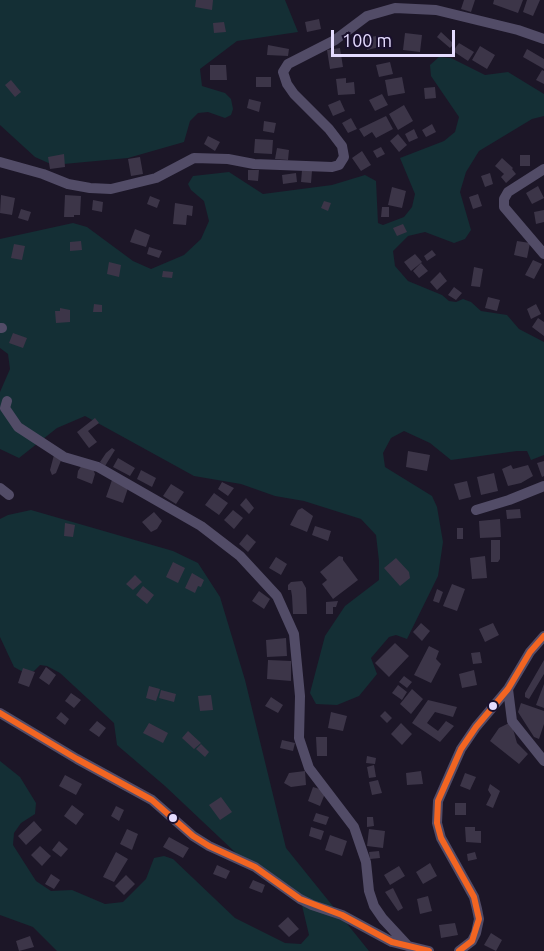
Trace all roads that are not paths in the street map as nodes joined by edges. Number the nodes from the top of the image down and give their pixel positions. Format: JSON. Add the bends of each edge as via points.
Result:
{"nodes":[{"id":1,"x":544,"y":39,"type":"edge"},
{"id":2,"x":0,"y":162,"type":"edge"},
{"id":3,"x":544,"y":169,"type":"edge"},
{"id":4,"x":544,"y":254,"type":"edge"},
{"id":5,"x":7,"y":401,"type":"dead end"},
{"id":6,"x":544,"y":486,"type":"edge"},
{"id":7,"x":476,"y":510,"type":"dead end"},
{"id":8,"x":544,"y":636,"type":"edge"},
{"id":9,"x":508,"y":689,"type":"junction"},
{"id":10,"x":0,"y":712,"type":"edge"},
{"id":11,"x":544,"y":761,"type":"edge"},
{"id":12,"x":408,"y":946,"type":"junction"},
{"id":13,"x":429,"y":951,"type":"edge"},
{"id":14,"x":459,"y":951,"type":"edge"}],
"edges":[{"from":1,"to":2,"type":"street","via":[[436,10],[395,8],[367,15],[335,40],[288,64],[283,72],[294,94],[342,146],[345,157],[332,167],[194,158],[156,178],[111,189],[68,184]]},
{"from":3,"to":4,"type":"street","via":[[508,192],[504,207]]},
{"from":5,"to":12,"type":"street","via":[[5,408],[18,427],[64,457],[99,467],[201,526],[240,556],[277,596],[294,634],[300,696],[299,738],[309,768],[354,827],[375,906]]},
{"from":6,"to":7,"type":"street"},
{"from":8,"to":9,"type":"street"},
{"from":9,"to":11,"type":"street","via":[[512,721]]},
{"from":9,"to":14,"type":"street","via":[[461,749],[438,801],[441,838],[474,897],[479,920],[472,941]]},
{"from":10,"to":12,"type":"street","via":[[152,800],[193,837],[255,867],[300,899]]},
{"from":12,"to":13,"type":"street"}]}
